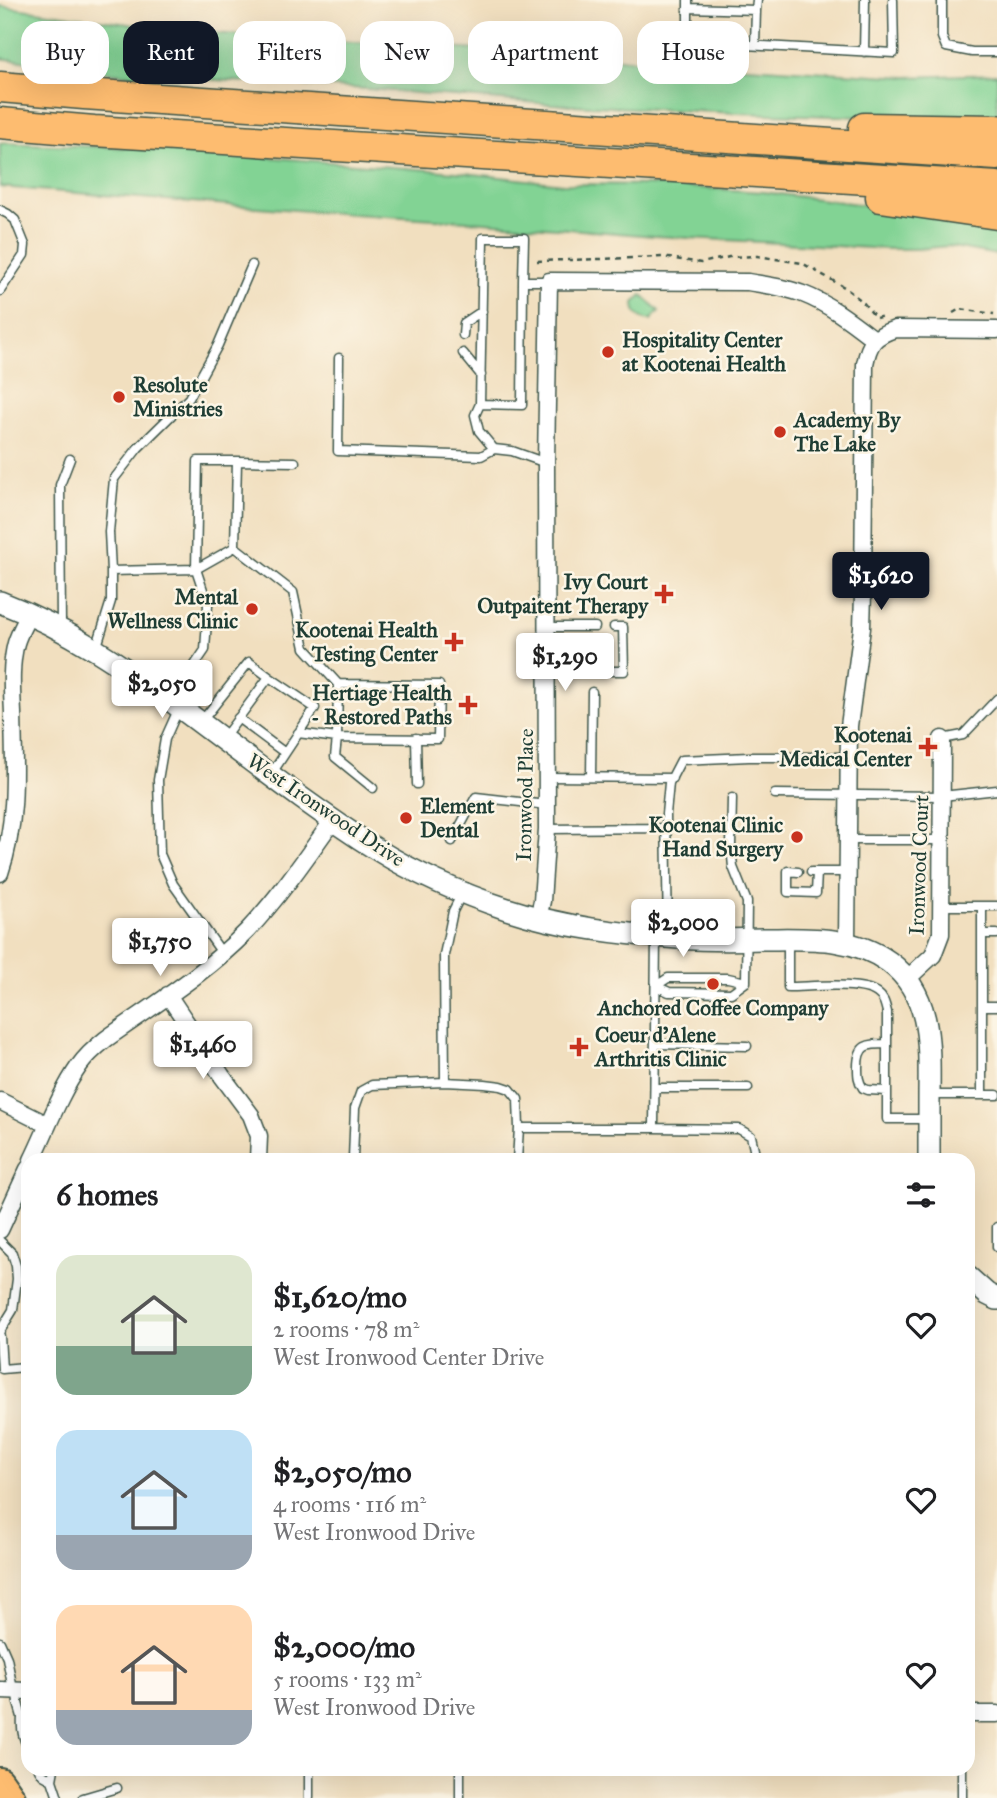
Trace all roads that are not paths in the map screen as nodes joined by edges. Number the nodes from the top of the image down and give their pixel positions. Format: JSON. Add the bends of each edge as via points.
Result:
{"nodes":[{"id":1,"x":757,"y":0,"type":"edge"},
{"id":2,"x":865,"y":0,"type":"edge"},
{"id":3,"x":893,"y":0,"type":"edge"},
{"id":4,"x":942,"y":0,"type":"edge"},
{"id":5,"x":688,"y":4,"type":"edge"},
{"id":6,"x":757,"y":10,"type":"junction"},
{"id":7,"x":755,"y":46,"type":"junction"},
{"id":8,"x":864,"y":52,"type":"junction"},
{"id":9,"x":997,"y":52,"type":"edge"},
{"id":10,"x":0,"y":75,"type":"edge"},
{"id":11,"x":0,"y":86,"type":"edge"},
{"id":12,"x":84,"y":94,"type":"junction"},
{"id":13,"x":0,"y":123,"type":"edge"},
{"id":14,"x":997,"y":130,"type":"edge"},
{"id":15,"x":0,"y":131,"type":"edge"},
{"id":16,"x":94,"y":131,"type":"junction"},
{"id":17,"x":672,"y":133,"type":"junction"},
{"id":18,"x":997,"y":155,"type":"edge"},
{"id":19,"x":617,"y":164,"type":"junction"},
{"id":20,"x":997,"y":187,"type":"edge"},
{"id":21,"x":0,"y":210,"type":"edge"},
{"id":22,"x":997,"y":214,"type":"edge"},
{"id":23,"x":252,"y":265,"type":"dead end"},
{"id":24,"x":523,"y":281,"type":"junction"},
{"id":25,"x":549,"y":281,"type":"junction"},
{"id":26,"x":0,"y":291,"type":"edge"},
{"id":27,"x":482,"y":311,"type":"junction"},
{"id":28,"x":997,"y":330,"type":"edge"},
{"id":29,"x":463,"y":335,"type":"dead end"},
{"id":30,"x":874,"y":339,"type":"junction"},
{"id":31,"x":463,"y":353,"type":"dead end"},
{"id":32,"x":339,"y":358,"type":"dead end"},
{"id":33,"x":481,"y":375,"type":"junction"},
{"id":34,"x":480,"y":404,"type":"junction"},
{"id":35,"x":494,"y":449,"type":"junction"},
{"id":36,"x":70,"y":459,"type":"dead end"},
{"id":37,"x":237,"y":461,"type":"junction"},
{"id":38,"x":295,"y":461,"type":"dead end"},
{"id":39,"x":546,"y":463,"type":"junction"},
{"id":40,"x":235,"y":547,"type":"junction"},
{"id":41,"x":196,"y":569,"type":"junction"},
{"id":42,"x":111,"y":571,"type":"junction"},
{"id":43,"x":0,"y":602,"type":"edge"},
{"id":44,"x":29,"y":614,"type":"junction"},
{"id":45,"x":547,"y":626,"type":"junction"},
{"id":46,"x":596,"y":626,"type":"dead end"},
{"id":47,"x":614,"y":626,"type":"dead end"},
{"id":48,"x":61,"y":629,"type":"junction"},
{"id":49,"x":96,"y":649,"type":"junction"},
{"id":50,"x":547,"y":671,"type":"junction"},
{"id":51,"x":269,"y":677,"type":"junction"},
{"id":52,"x":338,"y":684,"type":"junction"},
{"id":53,"x":592,"y":692,"type":"dead end"},
{"id":54,"x":997,"y":698,"type":"edge"},
{"id":55,"x":175,"y":704,"type":"junction"},
{"id":56,"x":238,"y":718,"type":"junction"},
{"id":57,"x":201,"y":723,"type":"junction"},
{"id":58,"x":298,"y":733,"type":"junction"},
{"id":59,"x":223,"y":738,"type":"junction"},
{"id":60,"x":337,"y":738,"type":"junction"},
{"id":61,"x":416,"y":738,"type":"junction"},
{"id":62,"x":942,"y":738,"type":"joint"},
{"id":63,"x":285,"y":753,"type":"junction"},
{"id":64,"x":848,"y":757,"type":"junction"},
{"id":65,"x":271,"y":774,"type":"junction"},
{"id":66,"x":547,"y":777,"type":"junction"},
{"id":67,"x":591,"y":777,"type":"junction"},
{"id":68,"x":671,"y":778,"type":"junction"},
{"id":69,"x":417,"y":784,"type":"dead end"},
{"id":70,"x":373,"y":788,"type":"dead end"},
{"id":71,"x":997,"y":790,"type":"edge"},
{"id":72,"x":775,"y":794,"type":"dead end"},
{"id":73,"x":848,"y":794,"type":"junction"},
{"id":74,"x":942,"y":796,"type":"junction"},
{"id":75,"x":732,"y":798,"type":"dead end"},
{"id":76,"x":547,"y":805,"type":"junction"},
{"id":77,"x":333,"y":820,"type":"junction"},
{"id":78,"x":666,"y":828,"type":"junction"},
{"id":79,"x":547,"y":829,"type":"junction"},
{"id":80,"x":848,"y":840,"type":"junction"},
{"id":81,"x":942,"y":840,"type":"junction"},
{"id":82,"x":452,"y":841,"type":"dead end"},
{"id":83,"x":798,"y":872,"type":"dead end"},
{"id":84,"x":848,"y":872,"type":"junction"},
{"id":85,"x":0,"y":873,"type":"edge"},
{"id":86,"x":462,"y":892,"type":"junction"},
{"id":87,"x":982,"y":905,"type":"junction"},
{"id":88,"x":997,"y":905,"type":"edge"},
{"id":89,"x":941,"y":906,"type":"junction"},
{"id":90,"x":538,"y":918,"type":"junction"},
{"id":91,"x":983,"y":934,"type":"junction"},
{"id":92,"x":997,"y":934,"type":"edge"},
{"id":93,"x":662,"y":937,"type":"junction"},
{"id":94,"x":747,"y":939,"type":"junction"},
{"id":95,"x":788,"y":939,"type":"junction"},
{"id":96,"x":847,"y":943,"type":"junction"},
{"id":97,"x":222,"y":953,"type":"junction"},
{"id":98,"x":907,"y":979,"type":"junction"},
{"id":99,"x":746,"y":982,"type":"junction"},
{"id":100,"x":656,"y":985,"type":"junction"},
{"id":101,"x":168,"y":995,"type":"junction"},
{"id":102,"x":982,"y":1006,"type":"junction"},
{"id":103,"x":997,"y":1006,"type":"edge"},
{"id":104,"x":655,"y":1044,"type":"junction"},
{"id":105,"x":887,"y":1044,"type":"junction"},
{"id":106,"x":747,"y":1046,"type":"dead end"},
{"id":107,"x":445,"y":1082,"type":"junction"},
{"id":108,"x":655,"y":1088,"type":"junction"},
{"id":109,"x":748,"y":1088,"type":"dead end"},
{"id":110,"x":887,"y":1091,"type":"junction"},
{"id":111,"x":929,"y":1095,"type":"junction"},
{"id":112,"x":982,"y":1095,"type":"junction"},
{"id":113,"x":997,"y":1095,"type":"edge"},
{"id":114,"x":0,"y":1101,"type":"edge"},
{"id":115,"x":929,"y":1119,"type":"junction"},
{"id":116,"x":48,"y":1125,"type":"junction"},
{"id":117,"x":519,"y":1128,"type":"junction"},
{"id":118,"x":654,"y":1128,"type":"junction"},
{"id":119,"x":35,"y":1153,"type":"edge"},
{"id":120,"x":258,"y":1153,"type":"edge"},
{"id":121,"x":353,"y":1153,"type":"edge"},
{"id":122,"x":517,"y":1153,"type":"edge"},
{"id":123,"x":754,"y":1153,"type":"edge"},
{"id":124,"x":929,"y":1153,"type":"edge"},
{"id":125,"x":21,"y":1184,"type":"edge"},
{"id":126,"x":997,"y":1227,"type":"edge"},
{"id":127,"x":0,"y":1230,"type":"edge"},
{"id":128,"x":0,"y":1241,"type":"edge"},
{"id":129,"x":997,"y":1247,"type":"edge"},
{"id":130,"x":975,"y":1283,"type":"edge"},
{"id":131,"x":997,"y":1299,"type":"edge"},
{"id":132,"x":0,"y":1334,"type":"edge"},
{"id":133,"x":21,"y":1367,"type":"edge"},
{"id":134,"x":0,"y":1642,"type":"edge"},
{"id":135,"x":15,"y":1690,"type":"edge"},
{"id":136,"x":21,"y":1710,"type":"edge"},
{"id":137,"x":975,"y":1714,"type":"edge"},
{"id":138,"x":997,"y":1714,"type":"edge"},
{"id":139,"x":45,"y":1776,"type":"edge"},
{"id":140,"x":53,"y":1776,"type":"edge"},
{"id":141,"x":309,"y":1776,"type":"edge"},
{"id":142,"x":460,"y":1776,"type":"edge"},
{"id":143,"x":962,"y":1776,"type":"edge"},
{"id":144,"x":52,"y":1780,"type":"junction"},
{"id":145,"x":0,"y":1781,"type":"edge"},
{"id":146,"x":117,"y":1788,"type":"dead end"},
{"id":147,"x":12,"y":1798,"type":"edge"},
{"id":148,"x":58,"y":1798,"type":"edge"},
{"id":149,"x":83,"y":1798,"type":"edge"},
{"id":150,"x":309,"y":1798,"type":"edge"},
{"id":151,"x":460,"y":1798,"type":"edge"},
{"id":152,"x":962,"y":1798,"type":"edge"}],
"edges":[{"from":1,"to":6,"type":"lane"},
{"from":2,"to":8,"type":"lane"},
{"from":3,"to":8,"type":"lane","via":[[894,53]]},
{"from":4,"to":9,"type":"lane","via":[[946,47]]},
{"from":5,"to":6,"type":"lane"},
{"from":5,"to":7,"type":"lane","via":[[688,42]]},
{"from":6,"to":7,"type":"lane"},
{"from":7,"to":8,"type":"lane"},
{"from":10,"to":12,"type":"highway"},
{"from":11,"to":12,"type":"highway"},
{"from":12,"to":17,"type":"highway"},
{"from":13,"to":16,"type":"highway"},
{"from":14,"to":17,"type":"highway","via":[[838,127]]},
{"from":15,"to":16,"type":"highway"},
{"from":16,"to":19,"type":"highway"},
{"from":17,"to":18,"type":"highway"},
{"from":19,"to":20,"type":"highway"},
{"from":19,"to":22,"type":"highway"},
{"from":21,"to":26,"type":"lane","via":[[15,220],[25,245],[24,255]]},
{"from":23,"to":42,"type":"lane","via":[[219,345],[189,398],[114,479]]},
{"from":24,"to":25,"type":"lane"},
{"from":24,"to":27,"type":"lane","via":[[524,238],[483,238]]},
{"from":24,"to":34,"type":"lane","via":[[522,405]]},
{"from":25,"to":30,"type":"street","via":[[774,286],[803,294]]},
{"from":25,"to":39,"type":"street","name":"Ironwood Place"},
{"from":27,"to":29,"type":"lane","via":[[464,323]]},
{"from":27,"to":33,"type":"lane"},
{"from":28,"to":30,"type":"street","via":[[895,330]]},
{"from":30,"to":64,"type":"street","via":[[865,364],[862,628],[850,705]]},
{"from":31,"to":33,"type":"lane"},
{"from":32,"to":35,"type":"lane","via":[[338,451],[481,456]]},
{"from":33,"to":34,"type":"lane"},
{"from":34,"to":35,"type":"lane","via":[[475,415],[479,432]]},
{"from":35,"to":39,"type":"lane"},
{"from":36,"to":48,"type":"lane","via":[[60,485]]},
{"from":37,"to":38,"type":"lane"},
{"from":37,"to":40,"type":"lane"},
{"from":37,"to":41,"type":"lane","via":[[198,461]]},
{"from":39,"to":45,"type":"street","name":"Ironwood Place"},
{"from":40,"to":41,"type":"lane"},
{"from":40,"to":52,"type":"lane","via":[[293,592],[305,648]]},
{"from":41,"to":42,"type":"lane"},
{"from":41,"to":55,"type":"lane","via":[[208,605],[205,650]]},
{"from":42,"to":49,"type":"lane","via":[[110,601]]},
{"from":43,"to":44,"type":"street","name":"West Ironwood Drive"},
{"from":44,"to":48,"type":"street","name":"West Ironwood Drive"},
{"from":44,"to":85,"type":"street","via":[[16,642],[12,675],[12,826]]},
{"from":45,"to":46,"type":"lane"},
{"from":45,"to":50,"type":"street","name":"Ironwood Place"},
{"from":47,"to":50,"type":"lane","via":[[623,626],[624,671]]},
{"from":48,"to":49,"type":"street","name":"West Ironwood Drive"},
{"from":49,"to":55,"type":"street","name":"West Ironwood Drive"},
{"from":50,"to":66,"type":"street","name":"Ironwood Place"},
{"from":51,"to":56,"type":"lane"},
{"from":51,"to":57,"type":"lane","via":[[249,662]]},
{"from":51,"to":58,"type":"lane","via":[[315,708]]},
{"from":52,"to":60,"type":"lane"},
{"from":52,"to":61,"type":"lane","via":[[439,684],[438,738]]},
{"from":53,"to":67,"type":"lane"},
{"from":54,"to":62,"type":"lane","via":[[963,735]]},
{"from":55,"to":57,"type":"street","name":"West Ironwood Drive"},
{"from":55,"to":97,"type":"lane","via":[[158,780],[160,854],[173,884]]},
{"from":56,"to":59,"type":"lane"},
{"from":56,"to":63,"type":"lane"},
{"from":57,"to":59,"type":"street","name":"West Ironwood Drive"},
{"from":58,"to":60,"type":"lane"},
{"from":58,"to":63,"type":"lane"},
{"from":59,"to":65,"type":"street","name":"West Ironwood Drive"},
{"from":60,"to":61,"type":"lane"},
{"from":60,"to":70,"type":"lane","via":[[335,757]]},
{"from":61,"to":69,"type":"lane"},
{"from":62,"to":74,"type":"street","name":"Ironwood Court"},
{"from":63,"to":65,"type":"lane"},
{"from":64,"to":68,"type":"lane","via":[[681,760]]},
{"from":64,"to":73,"type":"street"},
{"from":65,"to":77,"type":"street","name":"West Ironwood Drive"},
{"from":66,"to":67,"type":"lane"},
{"from":66,"to":76,"type":"street","name":"Ironwood Place"},
{"from":67,"to":68,"type":"lane"},
{"from":68,"to":78,"type":"lane"},
{"from":71,"to":74,"type":"lane"},
{"from":72,"to":73,"type":"lane"},
{"from":73,"to":74,"type":"lane"},
{"from":73,"to":80,"type":"street"},
{"from":74,"to":81,"type":"street","name":"Ironwood Court"},
{"from":75,"to":94,"type":"lane","via":[[733,866],[747,902]]},
{"from":76,"to":79,"type":"street","name":"Ironwood Place"},
{"from":76,"to":82,"type":"lane","via":[[476,797]]},
{"from":77,"to":86,"type":"street","name":"West Ironwood Drive","via":[[377,850]]},
{"from":77,"to":97,"type":"street","via":[[289,881]]},
{"from":78,"to":79,"type":"lane"},
{"from":78,"to":93,"type":"lane"},
{"from":79,"to":90,"type":"street","name":"Ironwood Place"},
{"from":80,"to":81,"type":"lane"},
{"from":80,"to":84,"type":"street"},
{"from":81,"to":89,"type":"street","name":"Ironwood Court"},
{"from":83,"to":84,"type":"lane","via":[[788,871],[788,892],[816,893],[814,872]]},
{"from":84,"to":96,"type":"street"},
{"from":86,"to":90,"type":"street","name":"West Ironwood Drive"},
{"from":86,"to":107,"type":"lane","via":[[444,955]]},
{"from":87,"to":88,"type":"lane"},
{"from":87,"to":89,"type":"lane"},
{"from":87,"to":91,"type":"lane"},
{"from":89,"to":98,"type":"street","name":"Ironwood Court","via":[[941,934],[933,955]]},
{"from":90,"to":93,"type":"street","name":"West Ironwood Drive"},
{"from":91,"to":92,"type":"lane"},
{"from":91,"to":102,"type":"lane"},
{"from":93,"to":94,"type":"street","name":"West Ironwood Drive"},
{"from":93,"to":100,"type":"lane"},
{"from":94,"to":95,"type":"street","name":"West Ironwood Drive"},
{"from":94,"to":99,"type":"lane"},
{"from":95,"to":96,"type":"street","name":"West Ironwood Drive"},
{"from":95,"to":105,"type":"lane","via":[[788,987],[869,988],[885,1001]]},
{"from":96,"to":98,"type":"street","name":"West Ironwood Drive","via":[[875,954]]},
{"from":97,"to":101,"type":"street"},
{"from":98,"to":111,"type":"street","name":"West Ironwood Drive","via":[[927,1026]]},
{"from":99,"to":100,"type":"lane","via":[[668,978]]},
{"from":99,"to":100,"type":"lane","via":[[731,993],[669,992]]},
{"from":100,"to":104,"type":"lane"},
{"from":101,"to":116,"type":"street","via":[[90,1052]]},
{"from":101,"to":120,"type":"street","via":[[251,1115],[259,1136]]},
{"from":102,"to":103,"type":"lane"},
{"from":102,"to":112,"type":"lane"},
{"from":104,"to":106,"type":"lane"},
{"from":104,"to":108,"type":"lane"},
{"from":105,"to":110,"type":"lane"},
{"from":105,"to":110,"type":"lane","via":[[866,1046],[858,1054],[863,1088]]},
{"from":107,"to":117,"type":"lane","via":[[510,1089],[518,1099]]},
{"from":107,"to":121,"type":"lane","via":[[372,1085],[361,1091],[355,1108]]},
{"from":108,"to":109,"type":"lane"},
{"from":108,"to":118,"type":"lane"},
{"from":110,"to":115,"type":"lane","via":[[887,1119]]},
{"from":111,"to":112,"type":"lane"},
{"from":111,"to":115,"type":"street","name":"West Ironwood Drive"},
{"from":112,"to":113,"type":"lane"},
{"from":114,"to":116,"type":"street"},
{"from":115,"to":124,"type":"street","name":"West Ironwood Drive"},
{"from":116,"to":119,"type":"street"},
{"from":117,"to":118,"type":"lane"},
{"from":117,"to":122,"type":"lane"},
{"from":118,"to":123,"type":"lane","via":[[739,1129],[751,1136]]},
{"from":125,"to":127,"type":"street"},
{"from":126,"to":129,"type":"lane"},
{"from":128,"to":132,"type":"lane","via":[[12,1253],[17,1279],[13,1310]]},
{"from":130,"to":131,"type":"street"},
{"from":132,"to":133,"type":"lane","via":[[2,1369]]},
{"from":134,"to":135,"type":"lane"},
{"from":135,"to":136,"type":"lane"},
{"from":137,"to":138,"type":"street"},
{"from":139,"to":144,"type":"lane"},
{"from":140,"to":144,"type":"lane"},
{"from":141,"to":150,"type":"lane"},
{"from":142,"to":151,"type":"lane"},
{"from":143,"to":152,"type":"lane"},
{"from":144,"to":148,"type":"lane"},
{"from":145,"to":147,"type":"main road"},
{"from":146,"to":149,"type":"lane"}]}
